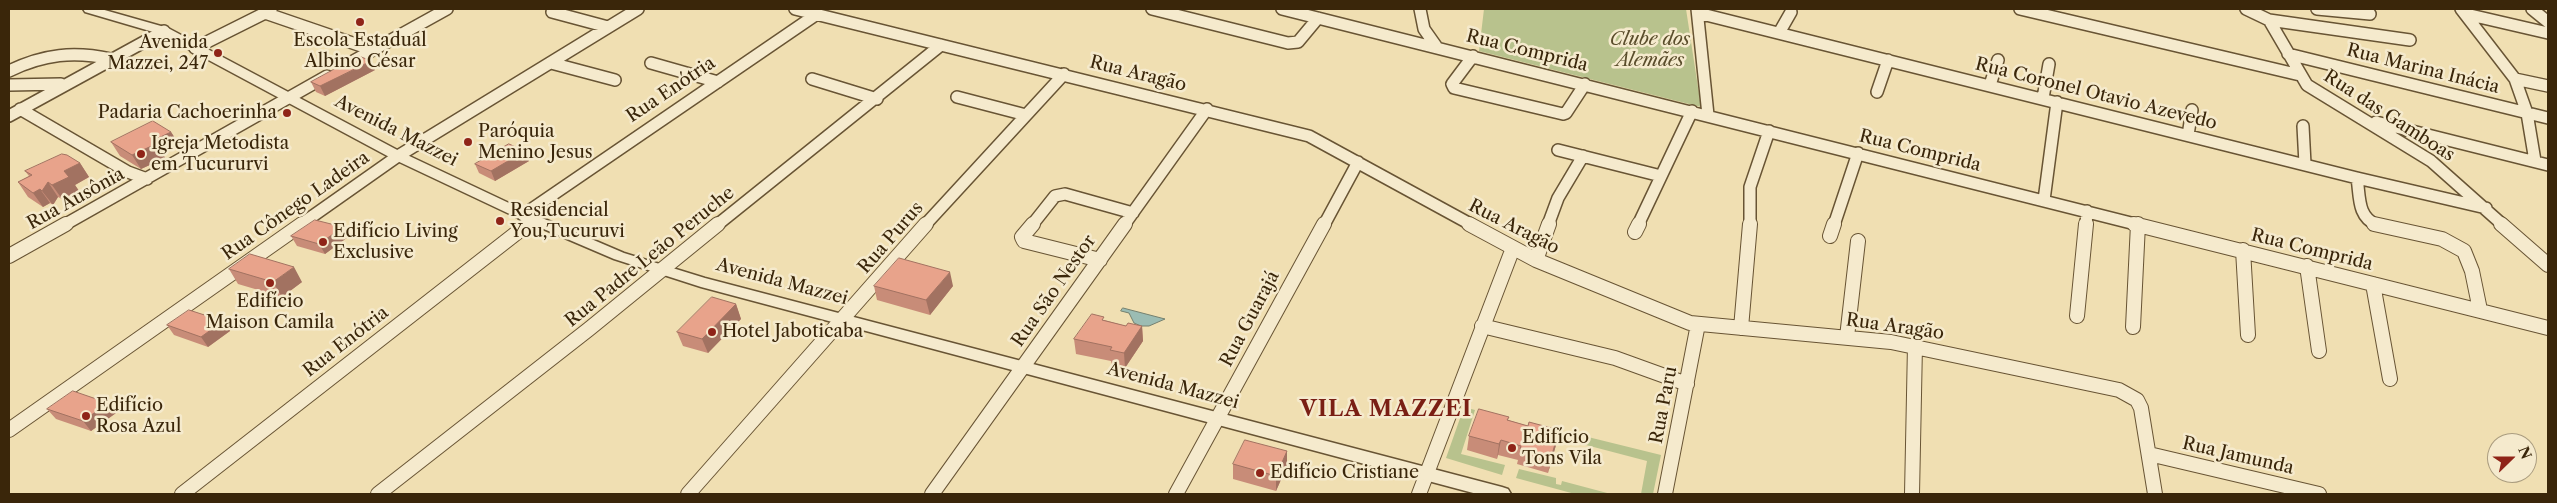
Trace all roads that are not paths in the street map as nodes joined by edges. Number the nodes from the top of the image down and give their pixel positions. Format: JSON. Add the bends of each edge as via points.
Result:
{"nodes":[{"id":1,"x":89,"y":9,"type":"edge"},
{"id":2,"x":447,"y":9,"type":"edge"},
{"id":3,"x":638,"y":9,"type":"edge"},
{"id":4,"x":795,"y":9,"type":"edge"},
{"id":5,"x":1152,"y":9,"type":"edge"},
{"id":6,"x":1282,"y":9,"type":"edge"},
{"id":7,"x":1418,"y":9,"type":"edge"},
{"id":8,"x":2020,"y":9,"type":"edge"},
{"id":9,"x":2246,"y":9,"type":"edge"},
{"id":10,"x":2317,"y":9,"type":"edge"},
{"id":11,"x":2532,"y":9,"type":"edge"},
{"id":12,"x":269,"y":11,"type":"edge"},
{"id":13,"x":1697,"y":11,"type":"edge"},
{"id":14,"x":2463,"y":11,"type":"edge"},
{"id":15,"x":552,"y":12,"type":"dead end"},
{"id":16,"x":1791,"y":12,"type":"dead end"},
{"id":17,"x":817,"y":14,"type":"junction"},
{"id":18,"x":2370,"y":14,"type":"dead end"},
{"id":19,"x":1318,"y":18,"type":"junction"},
{"id":20,"x":2269,"y":20,"type":"junction"},
{"id":21,"x":2548,"y":22,"type":"edge"},
{"id":22,"x":608,"y":27,"type":"junction"},
{"id":23,"x":164,"y":31,"type":"junction"},
{"id":24,"x":1779,"y":33,"type":"junction"},
{"id":25,"x":2548,"y":33,"type":"edge"},
{"id":26,"x":2410,"y":40,"type":"dead end"},
{"id":27,"x":941,"y":45,"type":"junction"},
{"id":28,"x":1436,"y":46,"type":"junction"},
{"id":29,"x":195,"y":48,"type":"junction"},
{"id":30,"x":373,"y":50,"type":"junction"},
{"id":31,"x":2288,"y":54,"type":"junction"},
{"id":32,"x":1473,"y":56,"type":"junction"},
{"id":33,"x":111,"y":59,"type":"junction"},
{"id":34,"x":1888,"y":60,"type":"junction"},
{"id":35,"x":1998,"y":60,"type":"dead end"},
{"id":36,"x":551,"y":63,"type":"junction"},
{"id":37,"x":651,"y":63,"type":"dead end"},
{"id":38,"x":2050,"y":64,"type":"dead end"},
{"id":39,"x":9,"y":71,"type":"edge"},
{"id":40,"x":1064,"y":74,"type":"junction"},
{"id":41,"x":2300,"y":75,"type":"junction"},
{"id":42,"x":812,"y":79,"type":"dead end"},
{"id":43,"x":615,"y":80,"type":"dead end"},
{"id":44,"x":2515,"y":80,"type":"junction"},
{"id":45,"x":718,"y":82,"type":"junction"},
{"id":46,"x":64,"y":84,"type":"junction"},
{"id":47,"x":1585,"y":84,"type":"junction"},
{"id":48,"x":9,"y":85,"type":"edge"},
{"id":49,"x":1990,"y":85,"type":"junction"},
{"id":50,"x":2548,"y":86,"type":"edge"},
{"id":51,"x":1877,"y":92,"type":"dead end"},
{"id":52,"x":957,"y":97,"type":"dead end"},
{"id":53,"x":288,"y":98,"type":"junction"},
{"id":54,"x":2043,"y":98,"type":"junction"},
{"id":55,"x":877,"y":99,"type":"junction"},
{"id":56,"x":2057,"y":102,"type":"junction"},
{"id":57,"x":20,"y":109,"type":"junction"},
{"id":58,"x":1207,"y":109,"type":"junction"},
{"id":59,"x":2192,"y":110,"type":"dead end"},
{"id":60,"x":1692,"y":111,"type":"junction"},
{"id":61,"x":2527,"y":113,"type":"junction"},
{"id":62,"x":1026,"y":115,"type":"junction"},
{"id":63,"x":1708,"y":115,"type":"junction"},
{"id":64,"x":9,"y":116,"type":"edge"},
{"id":65,"x":2548,"y":118,"type":"edge"},
{"id":66,"x":2362,"y":119,"type":"junction"},
{"id":67,"x":2303,"y":126,"type":"dead end"},
{"id":68,"x":1769,"y":131,"type":"junction"},
{"id":69,"x":2188,"y":135,"type":"junction"},
{"id":70,"x":1558,"y":150,"type":"dead end"},
{"id":71,"x":1858,"y":153,"type":"junction"},
{"id":72,"x":398,"y":156,"type":"junction"},
{"id":73,"x":1583,"y":156,"type":"junction"},
{"id":74,"x":2535,"y":161,"type":"junction"},
{"id":75,"x":1358,"y":162,"type":"junction"},
{"id":76,"x":2305,"y":164,"type":"junction"},
{"id":77,"x":2548,"y":164,"type":"edge"},
{"id":78,"x":1661,"y":176,"type":"junction"},
{"id":79,"x":147,"y":178,"type":"junction"},
{"id":80,"x":2357,"y":178,"type":"junction"},
{"id":81,"x":2044,"y":200,"type":"junction"},
{"id":82,"x":2486,"y":208,"type":"junction"},
{"id":83,"x":2087,"y":211,"type":"junction"},
{"id":84,"x":1133,"y":212,"type":"junction"},
{"id":85,"x":528,"y":217,"type":"junction"},
{"id":86,"x":2138,"y":224,"type":"junction"},
{"id":87,"x":1635,"y":232,"type":"dead end"},
{"id":88,"x":1830,"y":236,"type":"dead end"},
{"id":89,"x":1858,"y":241,"type":"dead end"},
{"id":90,"x":1512,"y":248,"type":"junction"},
{"id":91,"x":2244,"y":250,"type":"junction"},
{"id":92,"x":9,"y":256,"type":"edge"},
{"id":93,"x":1100,"y":260,"type":"junction"},
{"id":94,"x":1536,"y":260,"type":"junction"},
{"id":95,"x":2548,"y":265,"type":"edge"},
{"id":96,"x":2307,"y":266,"type":"junction"},
{"id":97,"x":660,"y":270,"type":"junction"},
{"id":98,"x":2373,"y":284,"type":"junction"},
{"id":99,"x":2480,"y":310,"type":"junction"},
{"id":100,"x":2078,"y":316,"type":"dead end"},
{"id":101,"x":843,"y":319,"type":"junction"},
{"id":102,"x":1698,"y":324,"type":"junction"},
{"id":103,"x":1482,"y":326,"type":"junction"},
{"id":104,"x":2133,"y":327,"type":"dead end"},
{"id":105,"x":1741,"y":328,"type":"junction"},
{"id":106,"x":2548,"y":328,"type":"edge"},
{"id":107,"x":2248,"y":335,"type":"dead end"},
{"id":108,"x":1847,"y":337,"type":"junction"},
{"id":109,"x":1915,"y":346,"type":"junction"},
{"id":110,"x":2319,"y":351,"type":"dead end"},
{"id":111,"x":1023,"y":367,"type":"junction"},
{"id":112,"x":2390,"y":379,"type":"dead end"},
{"id":113,"x":1687,"y":384,"type":"junction"},
{"id":114,"x":1217,"y":419,"type":"junction"},
{"id":115,"x":9,"y":430,"type":"edge"},
{"id":116,"x":2149,"y":454,"type":"junction"},
{"id":117,"x":1426,"y":474,"type":"junction"},
{"id":118,"x":182,"y":494,"type":"edge"},
{"id":119,"x":378,"y":494,"type":"edge"},
{"id":120,"x":688,"y":494,"type":"edge"},
{"id":121,"x":932,"y":494,"type":"edge"},
{"id":122,"x":1176,"y":494,"type":"edge"},
{"id":123,"x":1419,"y":494,"type":"edge"},
{"id":124,"x":1502,"y":494,"type":"edge"},
{"id":125,"x":1665,"y":494,"type":"edge"},
{"id":126,"x":1912,"y":494,"type":"edge"},
{"id":127,"x":2155,"y":494,"type":"edge"},
{"id":128,"x":2319,"y":494,"type":"edge"}],
"edges":[{"from":1,"to":23,"type":"street","name":"Avenida Mazzei"},
{"from":2,"to":30,"type":"street","name":"Rua Ausônia"},
{"from":3,"to":22,"type":"street","name":"Rua Cônego Ladeira"},
{"from":4,"to":17,"type":"street","name":"Rua Aragão"},
{"from":5,"to":19,"type":"street","via":[[1288,43],[1298,42]]},
{"from":6,"to":19,"type":"street","name":"Rua Comprida"},
{"from":7,"to":28,"type":"street","via":[[1424,32]]},
{"from":8,"to":41,"type":"street"},
{"from":9,"to":20,"type":"street"},
{"from":10,"to":18,"type":"street"},
{"from":11,"to":21,"type":"street"},
{"from":12,"to":29,"type":"street"},
{"from":12,"to":30,"type":"street"},
{"from":13,"to":24,"type":"street","name":"Rua Coronel Otavio Azevedo"},
{"from":13,"to":63,"type":"street"},
{"from":14,"to":25,"type":"street"},
{"from":14,"to":44,"type":"street"},
{"from":15,"to":22,"type":"street"},
{"from":16,"to":24,"type":"street"},
{"from":17,"to":27,"type":"street","name":"Rua Aragão"},
{"from":17,"to":45,"type":"street","name":"Rua Enótria"},
{"from":19,"to":28,"type":"street","name":"Rua Comprida"},
{"from":20,"to":26,"type":"street"},
{"from":20,"to":31,"type":"street","name":"Rua das Gamboas"},
{"from":22,"to":36,"type":"street","name":"Rua Cônego Ladeira"},
{"from":23,"to":29,"type":"street","name":"Avenida Mazzei"},
{"from":23,"to":33,"type":"street"},
{"from":24,"to":34,"type":"street","name":"Rua Coronel Otavio Azevedo"},
{"from":27,"to":40,"type":"street","name":"Rua Aragão"},
{"from":27,"to":55,"type":"street","name":"Rua Padre Leão Peruche"},
{"from":28,"to":32,"type":"street","name":"Rua Comprida"},
{"from":29,"to":53,"type":"street","name":"Avenida Mazzei"},
{"from":30,"to":53,"type":"street","name":"Rua Ausônia"},
{"from":31,"to":41,"type":"street","name":"Rua das Gamboas"},
{"from":31,"to":61,"type":"street","name":"Rua Marina Inácia"},
{"from":32,"to":47,"type":"street","name":"Rua Comprida"},
{"from":32,"to":47,"type":"street","via":[[1452,84],[1454,88],[1563,114]]},
{"from":33,"to":39,"type":"street","via":[[84,53],[42,56]]},
{"from":33,"to":46,"type":"street"},
{"from":34,"to":49,"type":"street","name":"Rua Coronel Otavio Azevedo"},
{"from":34,"to":51,"type":"street"},
{"from":35,"to":49,"type":"street"},
{"from":36,"to":43,"type":"street"},
{"from":36,"to":72,"type":"street","name":"Rua Cônego Ladeira"},
{"from":37,"to":45,"type":"street"},
{"from":38,"to":54,"type":"street"},
{"from":40,"to":58,"type":"street","name":"Rua Aragão"},
{"from":40,"to":62,"type":"street","name":"Rua Purus"},
{"from":41,"to":66,"type":"street","name":"Rua das Gamboas","via":[[2318,93]]},
{"from":42,"to":55,"type":"street"},
{"from":44,"to":50,"type":"street"},
{"from":44,"to":61,"type":"street"},
{"from":45,"to":85,"type":"street","name":"Rua Enótria"},
{"from":46,"to":48,"type":"street"},
{"from":46,"to":57,"type":"street"},
{"from":47,"to":60,"type":"street","name":"Rua Comprida"},
{"from":49,"to":54,"type":"street","name":"Rua Coronel Otavio Azevedo"},
{"from":52,"to":62,"type":"street"},
{"from":53,"to":72,"type":"street","name":"Avenida Mazzei"},
{"from":53,"to":79,"type":"street","name":"Rua Ausônia"},
{"from":54,"to":56,"type":"street","name":"Rua Coronel Otavio Azevedo"},
{"from":55,"to":97,"type":"street","name":"Rua Padre Leão Peruche"},
{"from":56,"to":69,"type":"street","name":"Rua Coronel Otavio Azevedo"},
{"from":56,"to":81,"type":"street"},
{"from":57,"to":64,"type":"street"},
{"from":57,"to":79,"type":"street","via":[[128,172]]},
{"from":58,"to":75,"type":"street","name":"Rua Aragão","via":[[1309,136]]},
{"from":58,"to":84,"type":"street","name":"Rua São Nestor"},
{"from":59,"to":69,"type":"street"},
{"from":60,"to":63,"type":"street","name":"Rua Comprida"},
{"from":60,"to":78,"type":"street"},
{"from":61,"to":65,"type":"street","name":"Rua Marina Inácia"},
{"from":61,"to":74,"type":"street"},
{"from":62,"to":101,"type":"street","name":"Rua Purus"},
{"from":63,"to":68,"type":"street","name":"Rua Comprida"},
{"from":66,"to":74,"type":"street"},
{"from":66,"to":82,"type":"street","name":"Rua das Gamboas","via":[[2431,161]]},
{"from":67,"to":76,"type":"street"},
{"from":68,"to":71,"type":"street","name":"Rua Comprida"},
{"from":68,"to":105,"type":"street","via":[[1750,182],[1746,205],[1750,223]]},
{"from":69,"to":76,"type":"street","name":"Rua Coronel Otavio Azevedo"},
{"from":70,"to":73,"type":"street"},
{"from":71,"to":81,"type":"street","name":"Rua Comprida"},
{"from":71,"to":88,"type":"street"},
{"from":72,"to":85,"type":"street","name":"Avenida Mazzei"},
{"from":72,"to":115,"type":"street","name":"Rua Cônego Ladeira"},
{"from":73,"to":78,"type":"street"},
{"from":73,"to":94,"type":"street","via":[[1558,198]]},
{"from":74,"to":77,"type":"street"},
{"from":75,"to":90,"type":"street","name":"Rua Aragão"},
{"from":75,"to":114,"type":"street","name":"Rua Guarajá"},
{"from":76,"to":80,"type":"street","name":"Rua Coronel Otavio Azevedo"},
{"from":78,"to":87,"type":"street"},
{"from":79,"to":92,"type":"street","name":"Rua Ausônia"},
{"from":80,"to":82,"type":"street","name":"Rua Coronel Otavio Azevedo"},
{"from":80,"to":99,"type":"street","via":[[2362,210],[2368,220],[2447,242],[2464,251]]},
{"from":81,"to":83,"type":"street","name":"Rua Comprida"},
{"from":82,"to":95,"type":"street","name":"Rua das Gamboas"},
{"from":83,"to":86,"type":"street","name":"Rua Comprida"},
{"from":83,"to":100,"type":"street"},
{"from":84,"to":93,"type":"street","name":"Rua São Nestor"},
{"from":84,"to":93,"type":"street","via":[[1059,195],[1022,237],[1024,241]]},
{"from":85,"to":97,"type":"street","name":"Avenida Mazzei"},
{"from":85,"to":118,"type":"street","name":"Rua Enótria"},
{"from":86,"to":91,"type":"street","name":"Rua Comprida"},
{"from":86,"to":104,"type":"street"},
{"from":89,"to":108,"type":"street"},
{"from":90,"to":94,"type":"street","name":"Rua Aragão"},
{"from":90,"to":103,"type":"street"},
{"from":91,"to":96,"type":"street","name":"Rua Comprida"},
{"from":91,"to":107,"type":"street"},
{"from":93,"to":111,"type":"street","name":"Rua São Nestor"},
{"from":94,"to":102,"type":"street","name":"Rua Aragão","via":[[1635,302]]},
{"from":96,"to":98,"type":"street","name":"Rua Comprida"},
{"from":96,"to":110,"type":"street"},
{"from":97,"to":101,"type":"street","name":"Avenida Mazzei"},
{"from":97,"to":119,"type":"street","name":"Rua Padre Leão Peruche"},
{"from":98,"to":99,"type":"street","name":"Rua Comprida"},
{"from":98,"to":112,"type":"street"},
{"from":99,"to":106,"type":"street","name":"Rua Comprida"},
{"from":101,"to":111,"type":"street","name":"Avenida Mazzei"},
{"from":101,"to":120,"type":"street","name":"Rua Purus"},
{"from":102,"to":105,"type":"street","name":"Rua Aragão"},
{"from":102,"to":113,"type":"street","name":"Rua Paru"},
{"from":103,"to":113,"type":"street","via":[[1615,358]]},
{"from":103,"to":117,"type":"street"},
{"from":105,"to":108,"type":"street","name":"Rua Aragão"},
{"from":108,"to":109,"type":"street","name":"Rua Aragão"},
{"from":109,"to":116,"type":"street","name":"Rua Aragão","via":[[2103,385],[2129,394],[2141,408]]},
{"from":109,"to":126,"type":"street"},
{"from":111,"to":114,"type":"street","name":"Avenida Mazzei"},
{"from":111,"to":121,"type":"street","name":"Rua São Nestor"},
{"from":113,"to":125,"type":"street","name":"Rua Paru"},
{"from":114,"to":117,"type":"street","name":"Avenida Mazzei"},
{"from":114,"to":122,"type":"street","name":"Rua Guarajá"},
{"from":116,"to":127,"type":"street","name":"Rua Aragão"},
{"from":116,"to":128,"type":"street","name":"Rua Jamunda"},
{"from":117,"to":123,"type":"street"},
{"from":117,"to":124,"type":"street","name":"Avenida Mazzei"}]}
